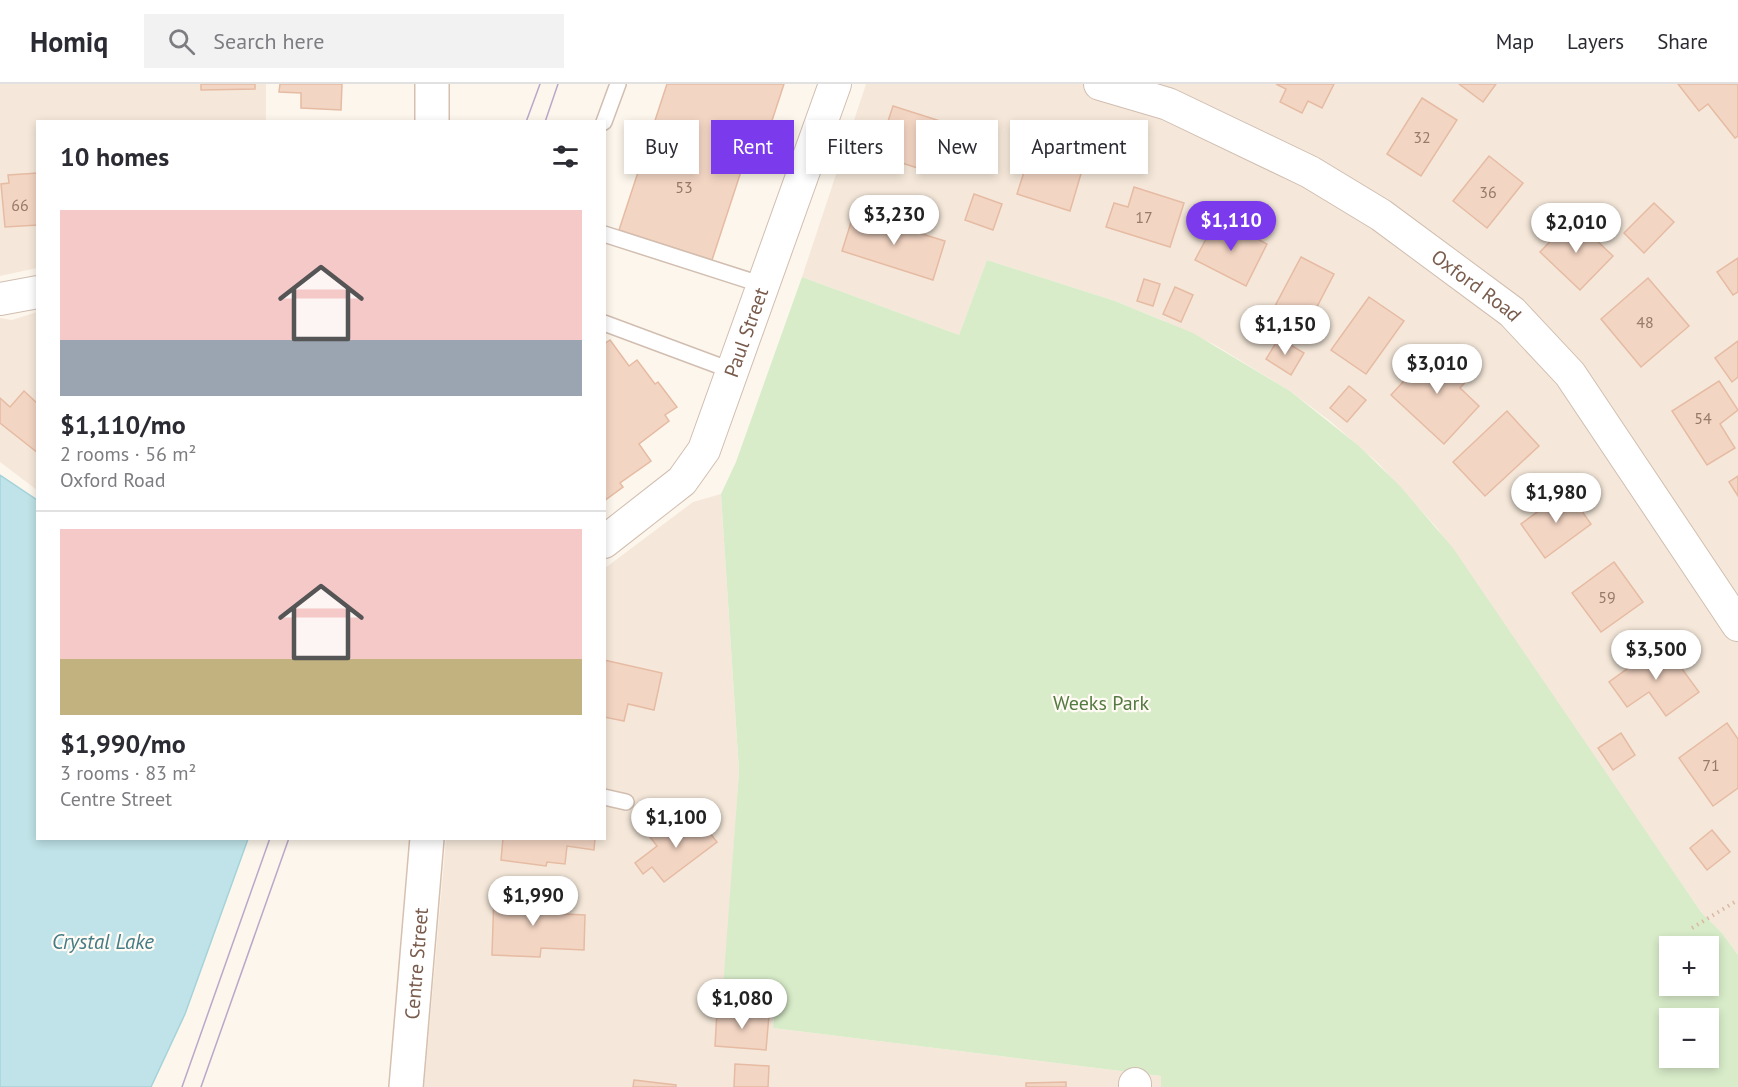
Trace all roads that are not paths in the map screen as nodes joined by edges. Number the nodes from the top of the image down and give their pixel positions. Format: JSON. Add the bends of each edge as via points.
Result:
{"nodes":[{"id":1,"x":432,"y":84,"type":"edge"},
{"id":2,"x":618,"y":84,"type":"edge"},
{"id":3,"x":835,"y":84,"type":"edge"},
{"id":4,"x":1100,"y":84,"type":"edge"},
{"id":5,"x":432,"y":120,"type":"edge"},
{"id":6,"x":605,"y":120,"type":"edge"},
{"id":7,"x":606,"y":235,"type":"edge"},
{"id":8,"x":763,"y":285,"type":"junction"},
{"id":9,"x":36,"y":292,"type":"edge"},
{"id":10,"x":0,"y":299,"type":"edge"},
{"id":11,"x":606,"y":324,"type":"edge"},
{"id":12,"x":733,"y":371,"type":"junction"},
{"id":13,"x":606,"y":540,"type":"edge"},
{"id":14,"x":1738,"y":625,"type":"edge"},
{"id":15,"x":606,"y":797,"type":"edge"},
{"id":16,"x":626,"y":802,"type":"dead end"},
{"id":17,"x":427,"y":840,"type":"edge"},
{"id":18,"x":406,"y":1087,"type":"edge"}],
"edges":[{"from":1,"to":5,"type":"main road"},
{"from":2,"to":6,"type":"lane"},
{"from":3,"to":8,"type":"street","name":"Paul Street"},
{"from":4,"to":14,"type":"street","name":"Oxford Road","via":[[1168,104],[1310,172],[1389,221],[1512,312],[1570,374]]},
{"from":7,"to":8,"type":"lane"},
{"from":8,"to":12,"type":"street","name":"Paul Street"},
{"from":9,"to":10,"type":"street"},
{"from":11,"to":12,"type":"lane"},
{"from":12,"to":13,"type":"street","name":"Paul Street","via":[[711,434],[693,467],[670,491]]},
{"from":15,"to":16,"type":"lane"},
{"from":17,"to":18,"type":"main road","name":"Centre Street"}]}
